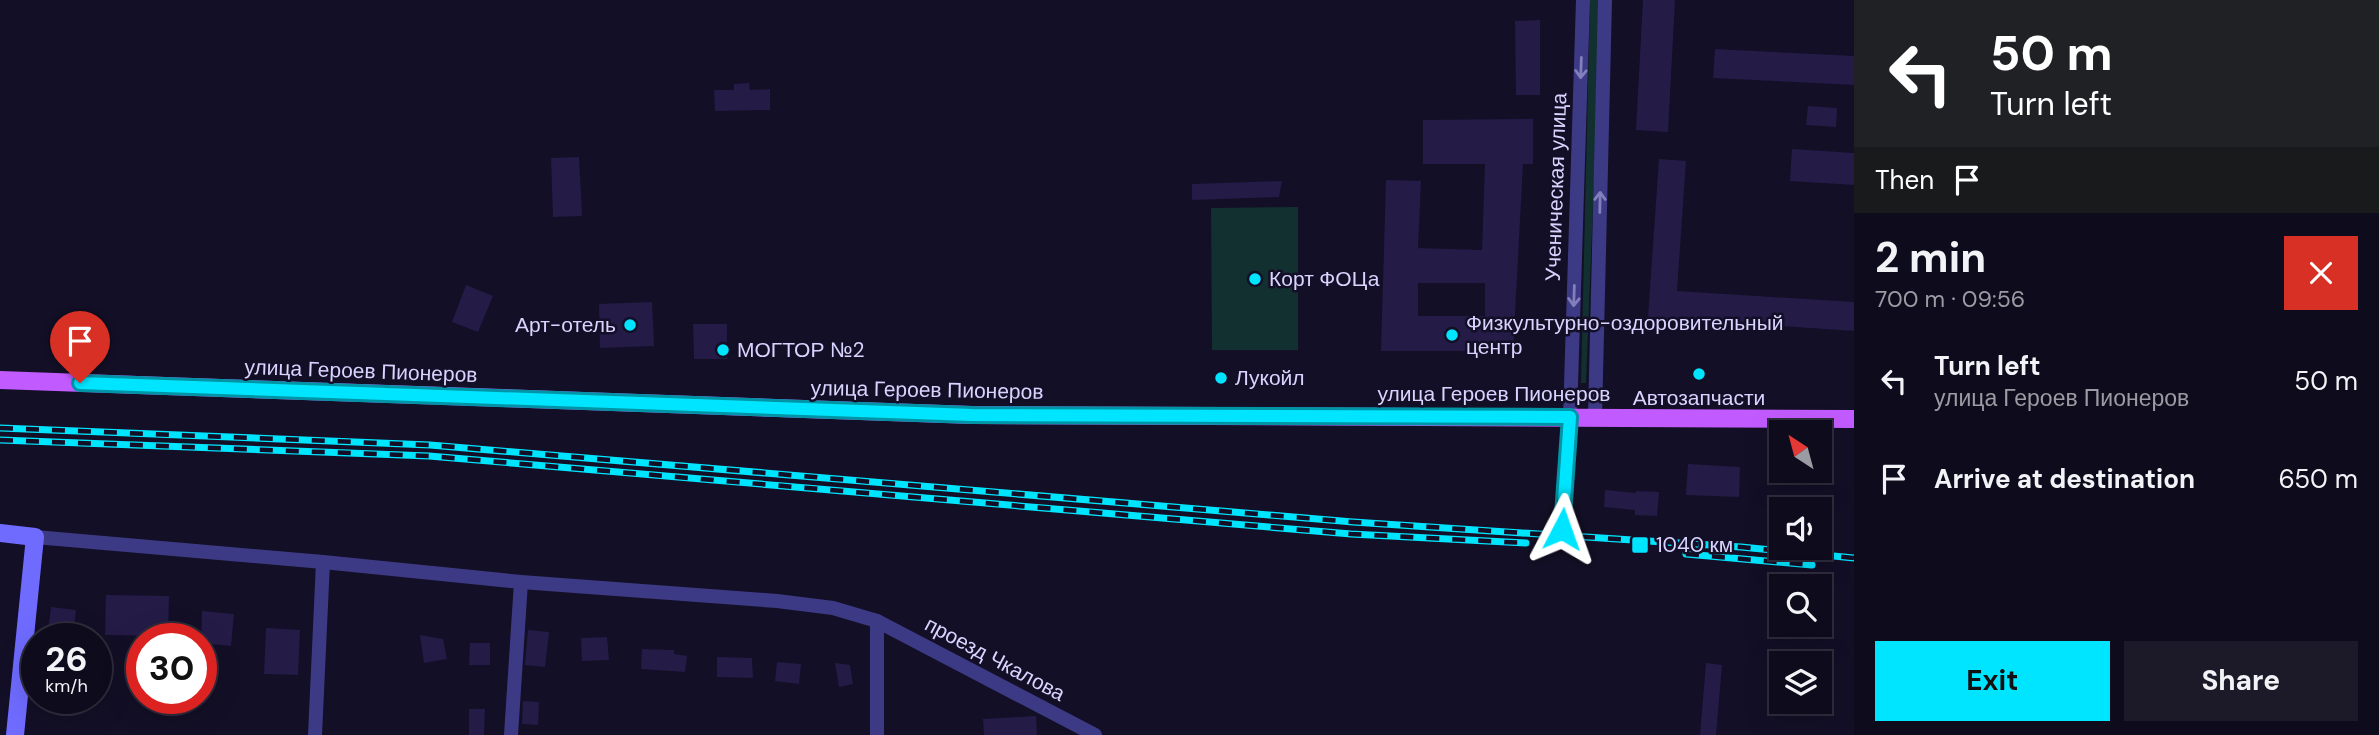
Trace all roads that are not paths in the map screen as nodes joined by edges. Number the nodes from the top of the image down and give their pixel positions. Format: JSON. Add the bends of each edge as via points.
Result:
{"nodes":[{"id":1,"x":1583,"y":0,"type":"edge"},
{"id":2,"x":1605,"y":0,"type":"edge"},
{"id":3,"x":0,"y":380,"type":"edge"},
{"id":4,"x":1570,"y":417,"type":"junction"},
{"id":5,"x":1595,"y":417,"type":"junction"},
{"id":6,"x":1854,"y":419,"type":"edge"},
{"id":7,"x":1562,"y":529,"type":"dead end"},
{"id":8,"x":0,"y":533,"type":"edge"},
{"id":9,"x":35,"y":537,"type":"junction"},
{"id":10,"x":323,"y":562,"type":"junction"},
{"id":11,"x":521,"y":582,"type":"junction"},
{"id":12,"x":877,"y":621,"type":"junction"},
{"id":13,"x":16,"y":735,"type":"edge"},
{"id":14,"x":315,"y":735,"type":"edge"},
{"id":15,"x":510,"y":735,"type":"edge"},
{"id":16,"x":877,"y":735,"type":"edge"},
{"id":17,"x":1095,"y":735,"type":"edge"}],
"edges":[{"from":1,"to":4,"type":"street","name":"Ученическая улица","one_way":true},
{"from":5,"to":2,"type":"street","name":"Ученическая улица","one_way":true},
{"from":3,"to":4,"type":"main road","name":"улица Героев Пионеров","via":[[972,415]]},
{"from":4,"to":5,"type":"main road","name":"улица Героев Пионеров"},
{"from":4,"to":7,"type":"street","name":"Ученическая улица"},
{"from":5,"to":6,"type":"main road","name":"улица Героев Пионеров"},
{"from":8,"to":9,"type":"street"},
{"from":9,"to":10,"type":"street"},
{"from":9,"to":13,"type":"street"},
{"from":10,"to":11,"type":"street"},
{"from":10,"to":14,"type":"street"},
{"from":11,"to":12,"type":"street","via":[[777,601],[833,608]]},
{"from":11,"to":15,"type":"street"},
{"from":12,"to":16,"type":"street"},
{"from":12,"to":17,"type":"street","name":"проезд Чкалова"}]}
